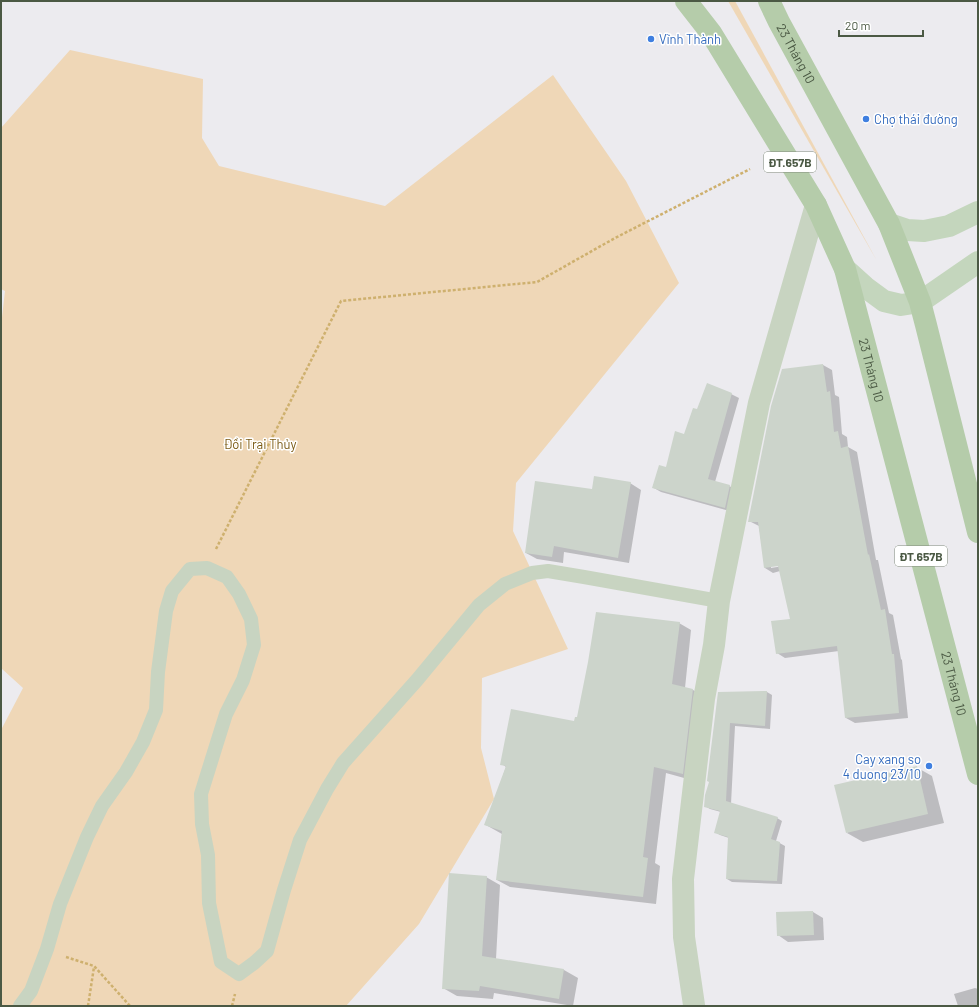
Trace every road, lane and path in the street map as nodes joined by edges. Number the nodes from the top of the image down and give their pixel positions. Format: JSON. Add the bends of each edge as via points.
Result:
{"nodes":[{"id":1,"x":686,"y":1,"type":"edge"},
{"id":2,"x":769,"y":1,"type":"edge"},
{"id":3,"x":750,"y":169,"type":"dead end"},
{"id":4,"x":816,"y":204,"type":"junction"},
{"id":5,"x":978,"y":212,"type":"edge"},
{"id":6,"x":889,"y":224,"type":"junction"},
{"id":7,"x":978,"y":262,"type":"edge"},
{"id":8,"x":845,"y":269,"type":"junction"},
{"id":9,"x":920,"y":302,"type":"junction"},
{"id":10,"x":978,"y":532,"type":"edge"},
{"id":11,"x":207,"y":568,"type":"junction"},
{"id":12,"x":719,"y":601,"type":"junction"},
{"id":13,"x":978,"y":774,"type":"edge"},
{"id":14,"x":48,"y":949,"type":"junction"},
{"id":15,"x":94,"y":966,"type":"junction"},
{"id":16,"x":694,"y":1005,"type":"edge"},
{"id":17,"x":20,"y":1006,"type":"edge"},
{"id":18,"x":88,"y":1006,"type":"edge"},
{"id":19,"x":130,"y":1006,"type":"edge"}],
"edges":[{"from":1,"to":4,"type":"main road","name":"23 Tháng 10","number":"ĐT.657B","via":[[710,33]]},
{"from":2,"to":6,"type":"main road","name":"23 Tháng 10"},
{"from":3,"to":11,"type":"path","via":[[615,238],[537,282],[341,301]]},
{"from":4,"to":8,"type":"main road","name":"23 Tháng 10","number":"ĐT.657B"},
{"from":4,"to":12,"type":"street","via":[[759,403]]},
{"from":5,"to":6,"type":"main road","via":[[949,226],[924,232]]},
{"from":6,"to":9,"type":"main road","name":"23 Tháng 10"},
{"from":7,"to":9,"type":"main road"},
{"from":8,"to":9,"type":"main road","via":[[884,301],[901,305]]},
{"from":8,"to":13,"type":"main road","name":"23 Tháng 10","number":"ĐT.657B"},
{"from":9,"to":10,"type":"main road","name":"23 Tháng 10"},
{"from":11,"to":12,"type":"lane","via":[[227,577],[239,594],[251,619],[254,645],[243,680],[226,714],[202,794],[202,824],[208,855],[209,903],[220,962],[239,974],[267,951],[300,840],[343,763],[479,605],[505,584],[532,573],[548,571]]},
{"from":11,"to":14,"type":"lane","via":[[190,569],[172,591],[161,646],[156,710],[143,742],[102,806],[87,837],[60,904]]},
{"from":12,"to":16,"type":"street","via":[[682,879],[684,937]]},
{"from":14,"to":15,"type":"path"},
{"from":14,"to":17,"type":"lane","via":[[31,990]]},
{"from":15,"to":18,"type":"path"},
{"from":15,"to":19,"type":"path"}]}
